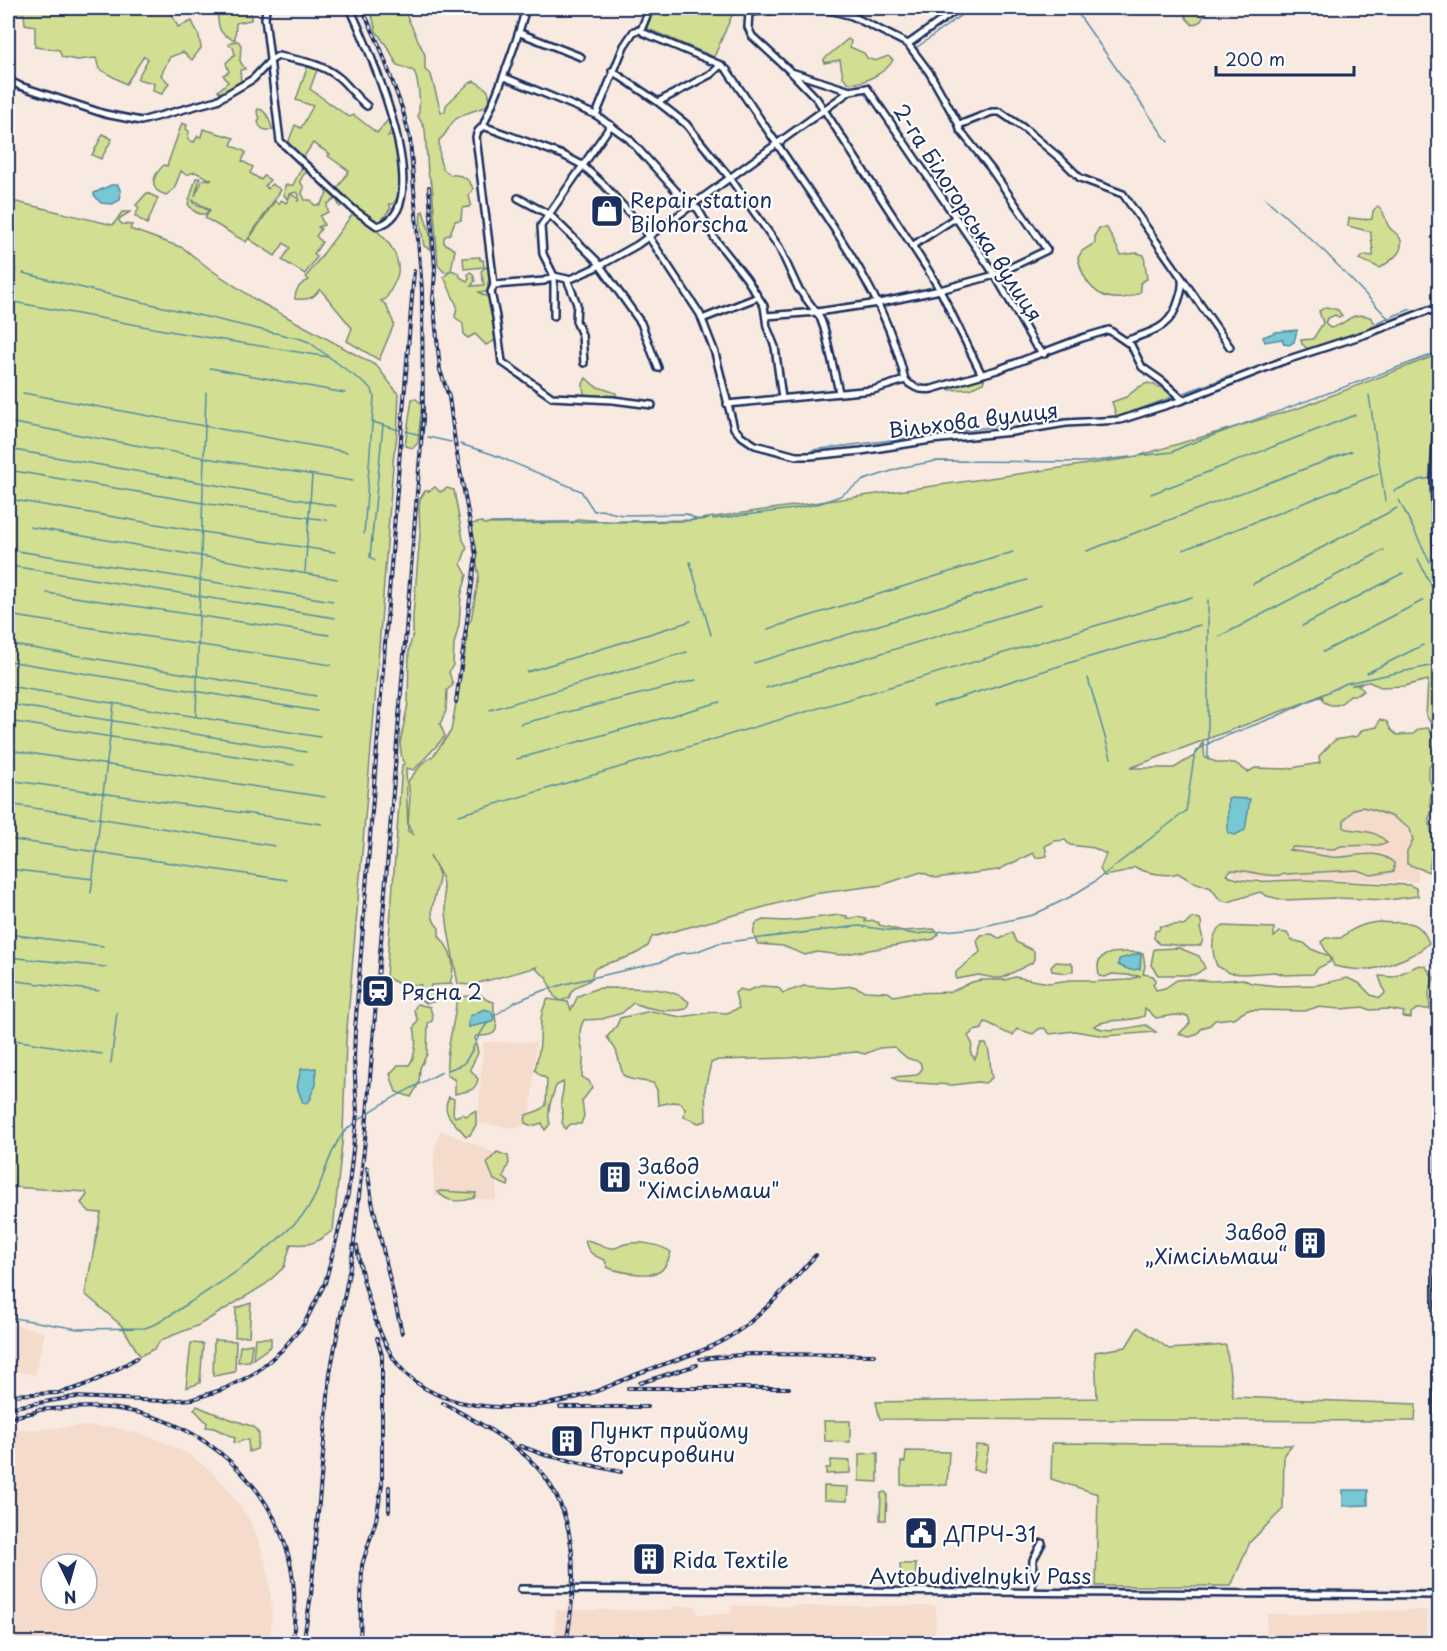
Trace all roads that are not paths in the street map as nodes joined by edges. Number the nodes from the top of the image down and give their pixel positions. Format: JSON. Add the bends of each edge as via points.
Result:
{"nodes":[{"id":1,"x":266,"y":8,"type":"edge"},
{"id":2,"x":350,"y":8,"type":"edge"},
{"id":3,"x":526,"y":8,"type":"edge"},
{"id":4,"x":650,"y":8,"type":"edge"},
{"id":5,"x":807,"y":8,"type":"edge"},
{"id":6,"x":822,"y":8,"type":"edge"},
{"id":7,"x":959,"y":8,"type":"edge"},
{"id":8,"x":748,"y":10,"type":"edge"},
{"id":9,"x":641,"y":30,"type":"junction"},
{"id":10,"x":520,"y":33,"type":"junction"},
{"id":11,"x":908,"y":44,"type":"junction"},
{"id":12,"x":581,"y":57,"type":"dead end"},
{"id":13,"x":271,"y":60,"type":"junction"},
{"id":14,"x":721,"y":65,"type":"junction"},
{"id":15,"x":612,"y":71,"type":"junction"},
{"id":16,"x":791,"y":72,"type":"junction"},
{"id":17,"x":504,"y":77,"type":"junction"},
{"id":18,"x":8,"y":80,"type":"edge"},
{"id":19,"x":850,"y":91,"type":"junction"},
{"id":20,"x":658,"y":102,"type":"junction"},
{"id":21,"x":367,"y":106,"type":"dead end"},
{"id":22,"x":823,"y":109,"type":"junction"},
{"id":23,"x":596,"y":115,"type":"junction"},
{"id":24,"x":611,"y":125,"type":"junction"},
{"id":25,"x":959,"y":125,"type":"junction"},
{"id":26,"x":483,"y":126,"type":"junction"},
{"id":27,"x":776,"y":143,"type":"junction"},
{"id":28,"x":582,"y":165,"type":"junction"},
{"id":29,"x":730,"y":178,"type":"junction"},
{"id":30,"x":518,"y":198,"type":"dead end"},
{"id":31,"x":691,"y":205,"type":"junction"},
{"id":32,"x":550,"y":215,"type":"junction"},
{"id":33,"x":955,"y":218,"type":"junction"},
{"id":34,"x":649,"y":237,"type":"junction"},
{"id":35,"x":912,"y":246,"type":"junction"},
{"id":36,"x":600,"y":265,"type":"junction"},
{"id":37,"x":995,"y":275,"type":"junction"},
{"id":38,"x":554,"y":276,"type":"junction"},
{"id":39,"x":1182,"y":278,"type":"junction"},
{"id":40,"x":567,"y":279,"type":"junction"},
{"id":41,"x":494,"y":285,"type":"junction"},
{"id":42,"x":940,"y":290,"type":"junction"},
{"id":43,"x":758,"y":297,"type":"junction"},
{"id":44,"x":879,"y":303,"type":"junction"},
{"id":45,"x":817,"y":312,"type":"junction"},
{"id":46,"x":554,"y":316,"type":"dead end"},
{"id":47,"x":766,"y":316,"type":"junction"},
{"id":48,"x":1440,"y":318,"type":"edge"},
{"id":49,"x":702,"y":319,"type":"junction"},
{"id":50,"x":1440,"y":340,"type":"edge"},
{"id":51,"x":1126,"y":341,"type":"junction"},
{"id":52,"x":1230,"y":347,"type":"dead end"},
{"id":53,"x":1044,"y":354,"type":"junction"},
{"id":54,"x":584,"y":363,"type":"dead end"},
{"id":55,"x":658,"y":368,"type":"dead end"},
{"id":56,"x":981,"y":374,"type":"junction"},
{"id":57,"x":905,"y":381,"type":"junction"},
{"id":58,"x":839,"y":392,"type":"junction"},
{"id":59,"x":782,"y":398,"type":"junction"},
{"id":60,"x":1183,"y":400,"type":"junction"},
{"id":61,"x":727,"y":404,"type":"junction"},
{"id":62,"x":652,"y":405,"type":"dead end"},
{"id":63,"x":1440,"y":688,"type":"edge"},
{"id":64,"x":1440,"y":785,"type":"edge"},
{"id":65,"x":1440,"y":853,"type":"edge"},
{"id":66,"x":1440,"y":1157,"type":"edge"},
{"id":67,"x":1440,"y":1541,"type":"edge"},
{"id":68,"x":1042,"y":1543,"type":"dead end"},
{"id":69,"x":521,"y":1589,"type":"dead end"},
{"id":70,"x":1032,"y":1591,"type":"junction"},
{"id":71,"x":1440,"y":1594,"type":"edge"}],
"edges":[{"from":1,"to":13,"type":"street"},
{"from":2,"to":13,"type":"street","via":[[384,88],[399,146],[400,204],[388,224],[377,226],[353,209],[280,141]]},
{"from":3,"to":10,"type":"street"},
{"from":4,"to":9,"type":"street"},
{"from":5,"to":8,"type":"street"},
{"from":6,"to":11,"type":"street","via":[[852,16]]},
{"from":7,"to":11,"type":"street"},
{"from":8,"to":16,"type":"street","via":[[752,36]]},
{"from":9,"to":14,"type":"street"},
{"from":9,"to":15,"type":"street","via":[[634,31]]},
{"from":10,"to":12,"type":"street"},
{"from":10,"to":17,"type":"street"},
{"from":11,"to":25,"type":"street"},
{"from":13,"to":18,"type":"street","via":[[253,79],[217,100],[141,121],[105,114]]},
{"from":13,"to":21,"type":"street","via":[[278,56],[321,67],[337,76]]},
{"from":14,"to":20,"type":"street"},
{"from":14,"to":27,"type":"street"},
{"from":15,"to":20,"type":"street"},
{"from":15,"to":23,"type":"street"},
{"from":16,"to":19,"type":"street"},
{"from":16,"to":22,"type":"street"},
{"from":17,"to":23,"type":"street"},
{"from":17,"to":26,"type":"street"},
{"from":19,"to":22,"type":"street"},
{"from":19,"to":33,"type":"street","name":"2-га Білогорська вулиця","via":[[867,88]]},
{"from":20,"to":29,"type":"street","via":[[686,124]]},
{"from":22,"to":27,"type":"street"},
{"from":22,"to":35,"type":"street"},
{"from":23,"to":24,"type":"street"},
{"from":24,"to":28,"type":"street"},
{"from":24,"to":31,"type":"street"},
{"from":25,"to":37,"type":"street","via":[[1047,250]]},
{"from":25,"to":39,"type":"street","via":[[1000,112],[1080,178],[1123,194]]},
{"from":26,"to":28,"type":"street","name":"Вільхова вулиця"},
{"from":26,"to":41,"type":"street","via":[[476,137]]},
{"from":27,"to":29,"type":"street"},
{"from":27,"to":44,"type":"street"},
{"from":28,"to":32,"type":"street"},
{"from":28,"to":34,"type":"street","name":"Вільхова вулиця"},
{"from":29,"to":31,"type":"street"},
{"from":29,"to":45,"type":"street","via":[[779,247],[789,273]]},
{"from":30,"to":32,"type":"street"},
{"from":31,"to":34,"type":"street"},
{"from":31,"to":43,"type":"street","via":[[698,209]]},
{"from":32,"to":36,"type":"street"},
{"from":32,"to":38,"type":"street","via":[[541,226],[540,237]]},
{"from":33,"to":35,"type":"street"},
{"from":33,"to":37,"type":"street","name":"2-га Білогорська вулиця"},
{"from":34,"to":36,"type":"street"},
{"from":34,"to":49,"type":"street","name":"Вільхова вулиця"},
{"from":35,"to":42,"type":"street"},
{"from":36,"to":40,"type":"street"},
{"from":36,"to":55,"type":"street","via":[[641,323]]},
{"from":37,"to":42,"type":"street"},
{"from":37,"to":53,"type":"street","name":"2-га Білогорська вулиця"},
{"from":38,"to":40,"type":"street"},
{"from":38,"to":41,"type":"street","via":[[544,281]]},
{"from":38,"to":46,"type":"street"},
{"from":39,"to":51,"type":"street","via":[[1178,303],[1170,320],[1157,330]]},
{"from":39,"to":52,"type":"street"},
{"from":40,"to":54,"type":"street","via":[[577,304]]},
{"from":41,"to":62,"type":"street","via":[[490,292],[502,362],[552,397]]},
{"from":42,"to":44,"type":"street"},
{"from":42,"to":56,"type":"street"},
{"from":43,"to":47,"type":"street"},
{"from":43,"to":49,"type":"street"},
{"from":44,"to":45,"type":"street"},
{"from":44,"to":57,"type":"street"},
{"from":45,"to":47,"type":"street"},
{"from":45,"to":58,"type":"street"},
{"from":47,"to":59,"type":"street","via":[[776,347]]},
{"from":48,"to":60,"type":"street","name":"Вільхова вулиця","via":[[1429,310]]},
{"from":49,"to":61,"type":"street","name":"Вільхова вулиця"},
{"from":50,"to":63,"type":"street","via":[[1434,481]]},
{"from":51,"to":53,"type":"street","via":[[1109,330]]},
{"from":51,"to":60,"type":"street","via":[[1137,353],[1142,368]]},
{"from":53,"to":56,"type":"street"},
{"from":56,"to":57,"type":"street","via":[[922,390]]},
{"from":57,"to":58,"type":"street","via":[[884,388]]},
{"from":58,"to":59,"type":"street"},
{"from":59,"to":61,"type":"street"},
{"from":60,"to":61,"type":"street","name":"Вільхова вулиця","via":[[1120,420],[1066,423],[810,456],[762,448],[748,441],[734,428]]},
{"from":64,"to":65,"type":"street"},
{"from":66,"to":67,"type":"street"},
{"from":68,"to":70,"type":"street","via":[[1033,1560]]},
{"from":69,"to":70,"type":"street","name":"Avtobudivelnykiv Pass"},
{"from":70,"to":71,"type":"street","name":"Avtobudivelnykiv Pass"}]}
